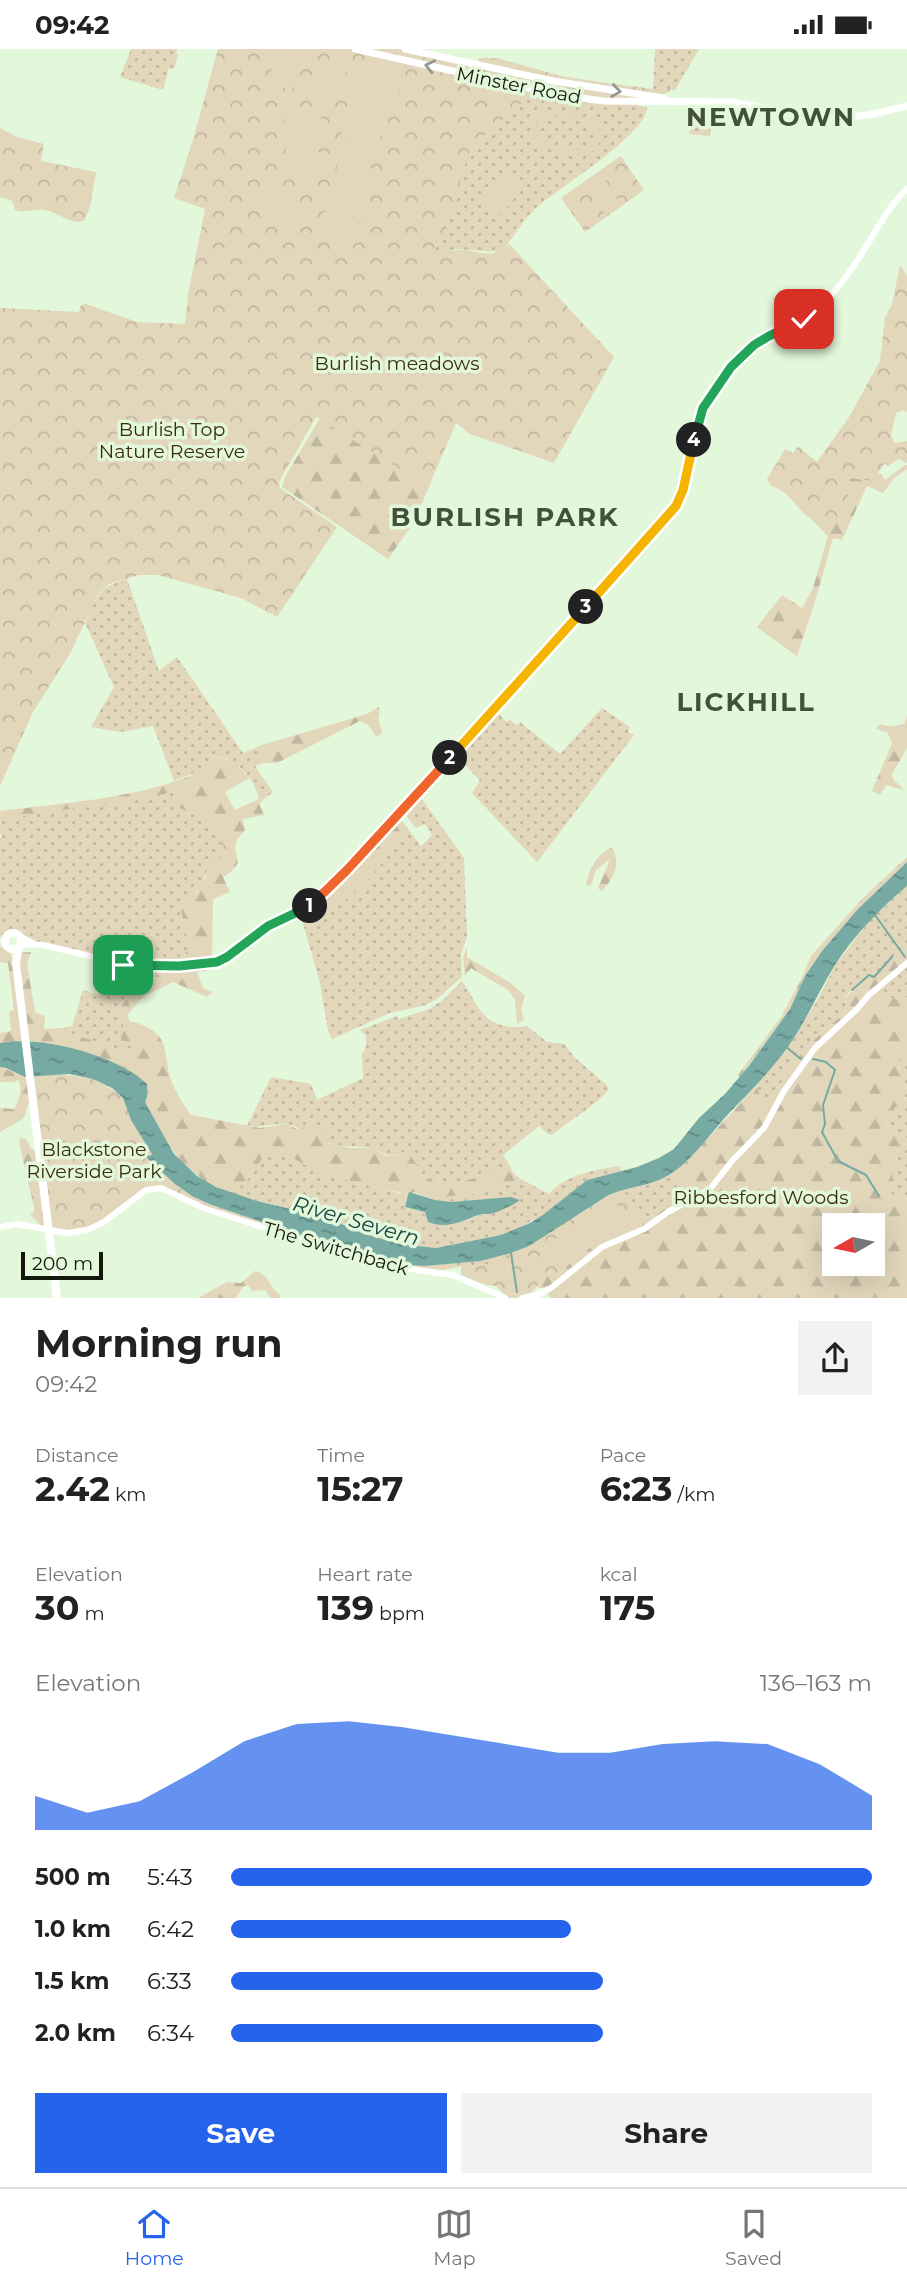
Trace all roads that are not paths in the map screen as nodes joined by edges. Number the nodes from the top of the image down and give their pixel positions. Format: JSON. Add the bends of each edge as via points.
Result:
{"nodes":[{"id":1,"x":355,"y":49,"type":"edge"},
{"id":2,"x":405,"y":49,"type":"edge"},
{"id":3,"x":685,"y":101,"type":"junction"},
{"id":4,"x":907,"y":104,"type":"edge"},
{"id":5,"x":907,"y":189,"type":"edge"},
{"id":6,"x":19,"y":936,"type":"junction"},
{"id":7,"x":5,"y":942,"type":"edge"},
{"id":8,"x":35,"y":944,"type":"junction"},
{"id":9,"x":19,"y":946,"type":"junction"},
{"id":10,"x":16,"y":963,"type":"junction"},
{"id":11,"x":907,"y":963,"type":"edge"},
{"id":12,"x":0,"y":1227,"type":"edge"},
{"id":13,"x":57,"y":1298,"type":"edge"},
{"id":14,"x":505,"y":1298,"type":"edge"},
{"id":15,"x":522,"y":1298,"type":"edge"}],
"edges":[{"from":3,"to":1,"type":"main road","name":"Minster Road","one_way":true,"via":[[564,96]]},
{"from":2,"to":3,"type":"main road","name":"Minster Road","one_way":true,"via":[[553,81]]},
{"from":3,"to":4,"type":"main road","name":"Minster Road","via":[[732,102],[829,118],[869,115]]},
{"from":5,"to":8,"type":"main road","via":[[816,311],[754,345],[719,382],[700,415],[676,506],[313,904],[268,926],[212,963],[133,966]]},
{"from":6,"to":7,"type":"highway","via":[[15,933]]},
{"from":6,"to":8,"type":"main road"},
{"from":6,"to":9,"type":"highway"},
{"from":7,"to":9,"type":"highway","via":[[13,949]]},
{"from":7,"to":10,"type":"highway"},
{"from":8,"to":9,"type":"main road"},
{"from":9,"to":10,"type":"highway"},
{"from":10,"to":13,"type":"highway"},
{"from":11,"to":15,"type":"main road","via":[[815,1048],[764,1128],[710,1189],[644,1229],[602,1247],[551,1288]]},
{"from":12,"to":14,"type":"main road","name":"The Switchback","via":[[17,1224],[67,1233],[87,1230],[143,1192],[166,1189],[206,1209],[382,1265],[453,1275]]}]}
